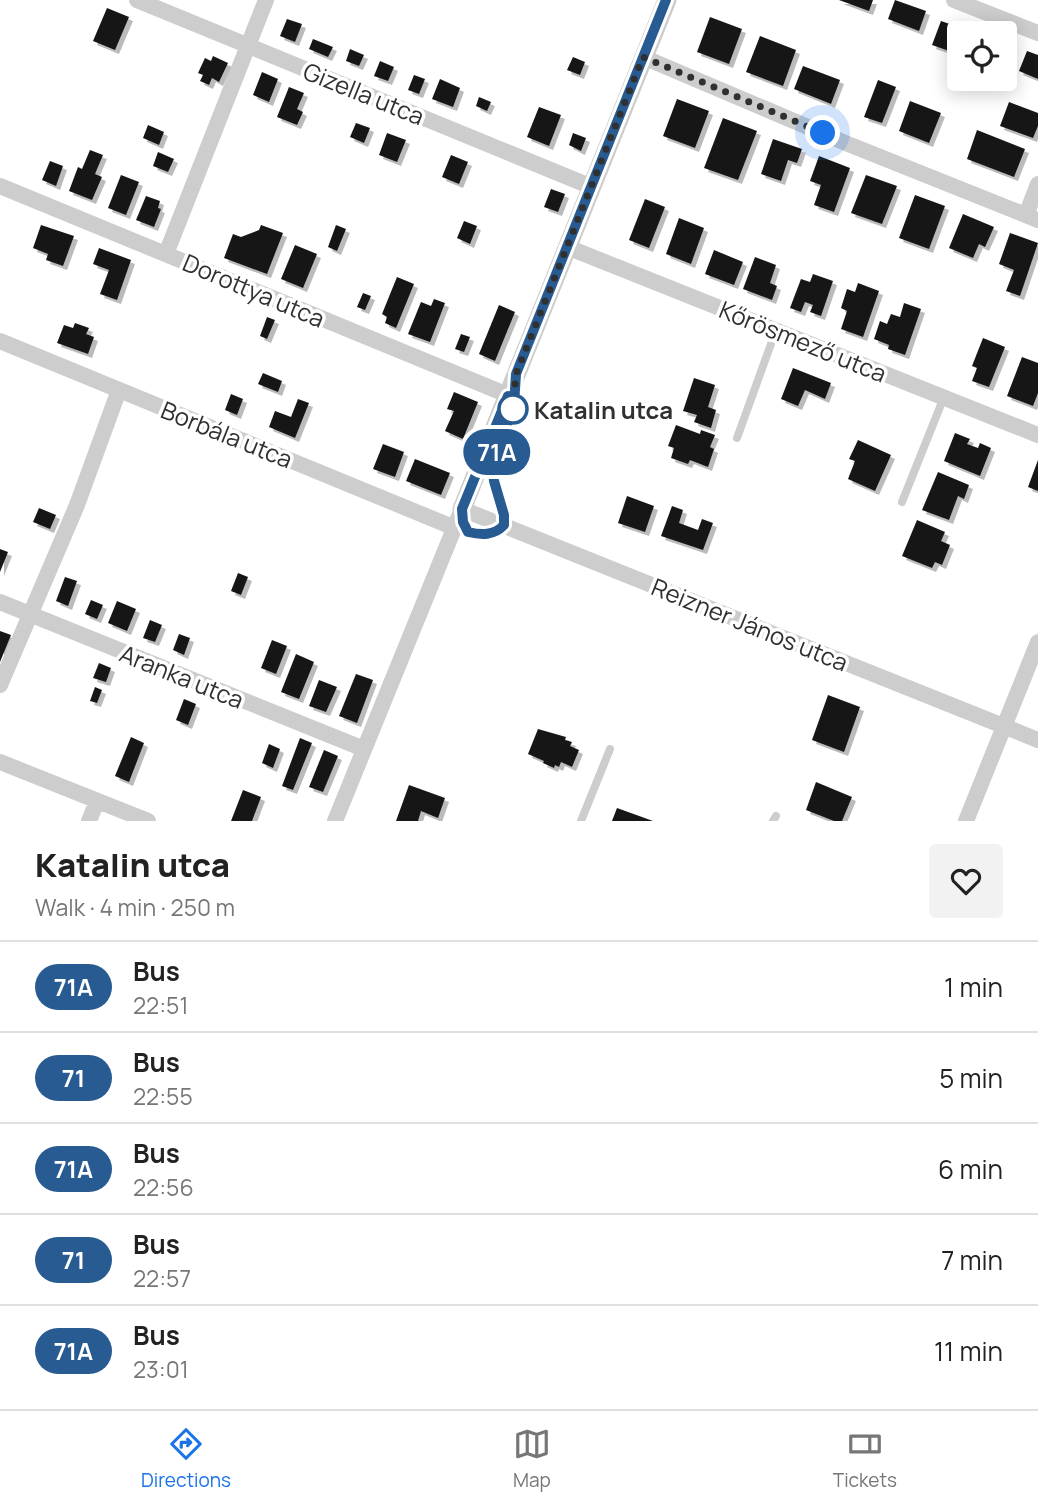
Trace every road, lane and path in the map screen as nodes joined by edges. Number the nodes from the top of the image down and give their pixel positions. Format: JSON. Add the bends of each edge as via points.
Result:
{"nodes":[{"id":1,"x":137,"y":0,"type":"edge"},
{"id":2,"x":266,"y":0,"type":"edge"},
{"id":3,"x":667,"y":0,"type":"edge"},
{"id":4,"x":954,"y":0,"type":"edge"},
{"id":5,"x":1038,"y":33,"type":"edge"},
{"id":6,"x":248,"y":46,"type":"junction"},
{"id":7,"x":643,"y":57,"type":"junction"},
{"id":8,"x":1038,"y":184,"type":"edge"},
{"id":9,"x":0,"y":186,"type":"edge"},
{"id":10,"x":592,"y":187,"type":"junction"},
{"id":11,"x":1032,"y":217,"type":"edge"},
{"id":12,"x":567,"y":247,"type":"junction"},
{"id":13,"x":166,"y":254,"type":"junction"},
{"id":14,"x":776,"y":330,"type":"junction"},
{"id":15,"x":0,"y":341,"type":"edge"},
{"id":16,"x":516,"y":374,"type":"junction"},
{"id":17,"x":119,"y":390,"type":"junction"},
{"id":18,"x":508,"y":396,"type":"junction"},
{"id":19,"x":944,"y":397,"type":"junction"},
{"id":20,"x":1038,"y":435,"type":"edge"},
{"id":21,"x":737,"y":438,"type":"dead end"},
{"id":22,"x":902,"y":502,"type":"dead end"},
{"id":23,"x":462,"y":509,"type":"junction"},
{"id":24,"x":504,"y":525,"type":"junction"},
{"id":25,"x":454,"y":528,"type":"junction"},
{"id":26,"x":0,"y":602,"type":"edge"},
{"id":27,"x":29,"y":615,"type":"junction"},
{"id":28,"x":1038,"y":642,"type":"edge"},
{"id":29,"x":0,"y":685,"type":"edge"},
{"id":30,"x":1004,"y":726,"type":"junction"},
{"id":31,"x":1038,"y":740,"type":"edge"},
{"id":32,"x":364,"y":749,"type":"junction"},
{"id":33,"x":610,"y":749,"type":"dead end"},
{"id":34,"x":0,"y":761,"type":"edge"},
{"id":35,"x":97,"y":801,"type":"junction"},
{"id":36,"x":89,"y":821,"type":"edge"},
{"id":37,"x":148,"y":821,"type":"edge"},
{"id":38,"x":335,"y":821,"type":"edge"},
{"id":39,"x":582,"y":821,"type":"edge"},
{"id":40,"x":966,"y":821,"type":"edge"}],
"edges":[{"from":1,"to":6,"type":"street","name":"Gizella utca"},
{"from":2,"to":6,"type":"street"},
{"from":3,"to":7,"type":"street"},
{"from":4,"to":5,"type":"street"},
{"from":6,"to":10,"type":"street","name":"Gizella utca"},
{"from":6,"to":13,"type":"street"},
{"from":7,"to":10,"type":"street"},
{"from":7,"to":11,"type":"street"},
{"from":8,"to":11,"type":"street"},
{"from":9,"to":13,"type":"street","name":"Dorottya utca"},
{"from":10,"to":12,"type":"street"},
{"from":12,"to":14,"type":"street","name":"Kőrösmező utca"},
{"from":12,"to":16,"type":"street"},
{"from":13,"to":18,"type":"street","name":"Dorottya utca"},
{"from":14,"to":19,"type":"street","name":"Kőrösmező utca"},
{"from":14,"to":21,"type":"lane"},
{"from":15,"to":17,"type":"street","name":"Borbála utca"},
{"from":16,"to":18,"type":"street"},
{"from":16,"to":24,"type":"lane","via":[[514,405],[492,465]]},
{"from":17,"to":25,"type":"street","name":"Borbála utca"},
{"from":17,"to":27,"type":"street","via":[[77,505]]},
{"from":18,"to":23,"type":"street"},
{"from":19,"to":20,"type":"street","name":"Kőrösmező utca"},
{"from":19,"to":22,"type":"lane"},
{"from":23,"to":24,"type":"street","name":"Reizner János utca"},
{"from":23,"to":25,"type":"street"},
{"from":24,"to":30,"type":"street","name":"Reizner János utca"},
{"from":25,"to":32,"type":"street"},
{"from":26,"to":27,"type":"street","name":"Aranka utca"},
{"from":27,"to":29,"type":"street"},
{"from":27,"to":32,"type":"street","name":"Aranka utca"},
{"from":28,"to":30,"type":"street"},
{"from":30,"to":31,"type":"street","name":"Reizner János utca"},
{"from":30,"to":40,"type":"street"},
{"from":32,"to":38,"type":"street"},
{"from":33,"to":39,"type":"lane"},
{"from":34,"to":35,"type":"street"},
{"from":35,"to":36,"type":"street"},
{"from":35,"to":37,"type":"street"}]}
